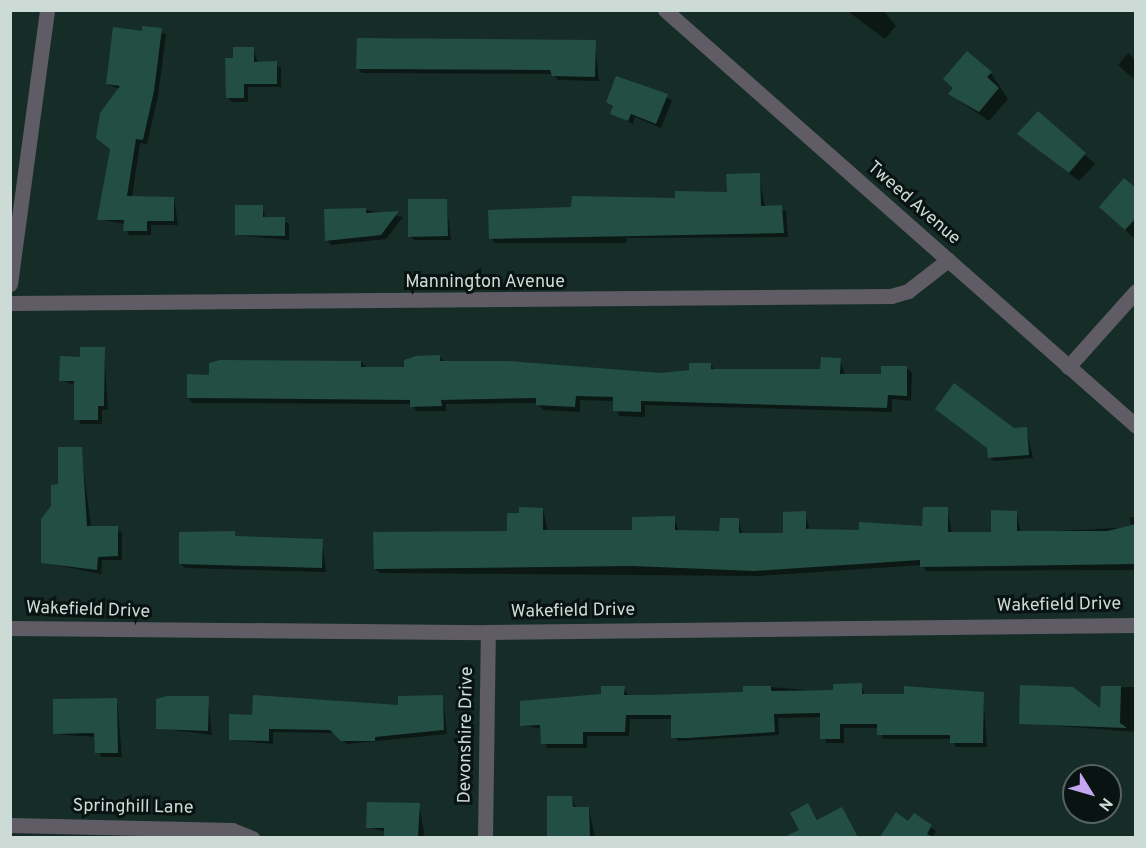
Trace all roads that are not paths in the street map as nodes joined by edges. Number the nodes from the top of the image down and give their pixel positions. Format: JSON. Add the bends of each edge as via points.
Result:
{"nodes":[{"id":1,"x":47,"y":10,"type":"edge"},
{"id":2,"x":665,"y":10,"type":"edge"},
{"id":3,"x":948,"y":260,"type":"junction"},
{"id":4,"x":10,"y":284,"type":"edge"},
{"id":5,"x":1136,"y":291,"type":"edge"},
{"id":6,"x":10,"y":303,"type":"edge"},
{"id":7,"x":1068,"y":367,"type":"junction"},
{"id":8,"x":1136,"y":426,"type":"edge"},
{"id":9,"x":1136,"y":625,"type":"edge"},
{"id":10,"x":10,"y":628,"type":"edge"},
{"id":11,"x":488,"y":633,"type":"junction"},
{"id":12,"x":10,"y":825,"type":"edge"},
{"id":13,"x":252,"y":837,"type":"edge"},
{"id":14,"x":486,"y":837,"type":"edge"}],
"edges":[{"from":1,"to":4,"type":"street"},
{"from":2,"to":3,"type":"street","name":"Tweed Avenue"},
{"from":3,"to":6,"type":"street","name":"Mannington Avenue","via":[[908,291],[891,296]]},
{"from":3,"to":7,"type":"street","name":"Tweed Avenue"},
{"from":5,"to":7,"type":"street"},
{"from":7,"to":8,"type":"street","name":"Tweed Avenue"},
{"from":9,"to":11,"type":"street","name":"Wakefield Drive"},
{"from":10,"to":11,"type":"street","name":"Wakefield Drive"},
{"from":11,"to":14,"type":"street","name":"Devonshire Drive"},
{"from":12,"to":13,"type":"street","name":"Springhill Lane","via":[[232,830]]}]}
